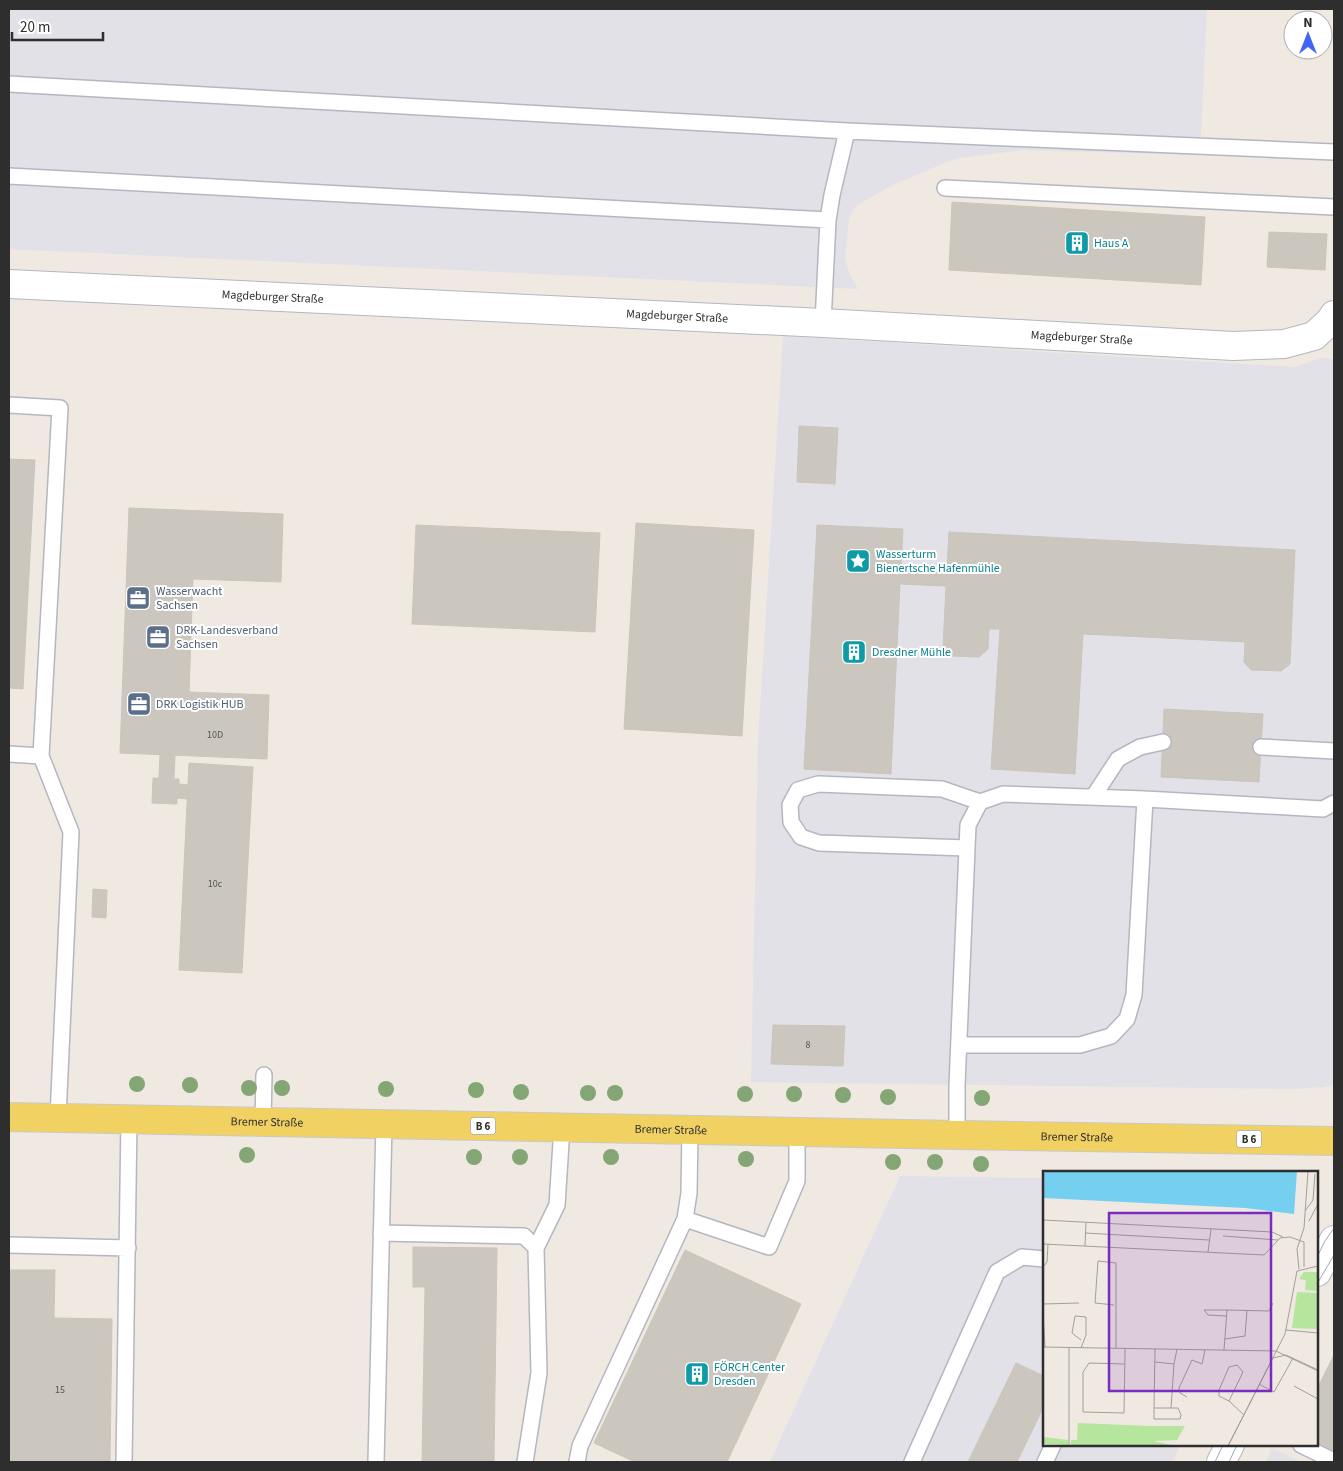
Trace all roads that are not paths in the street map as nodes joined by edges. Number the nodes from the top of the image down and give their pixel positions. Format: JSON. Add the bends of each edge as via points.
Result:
{"nodes":[{"id":1,"x":9,"y":84,"type":"edge"},
{"id":2,"x":847,"y":131,"type":"junction"},
{"id":3,"x":1334,"y":152,"type":"edge"},
{"id":4,"x":9,"y":176,"type":"edge"},
{"id":5,"x":945,"y":188,"type":"dead end"},
{"id":6,"x":1334,"y":208,"type":"edge"},
{"id":7,"x":828,"y":220,"type":"junction"},
{"id":8,"x":9,"y":284,"type":"edge"},
{"id":9,"x":1334,"y":315,"type":"edge"},
{"id":10,"x":823,"y":323,"type":"junction"},
{"id":11,"x":9,"y":405,"type":"edge"},
{"id":12,"x":1163,"y":742,"type":"dead end"},
{"id":13,"x":1261,"y":747,"type":"dead end"},
{"id":14,"x":1334,"y":751,"type":"edge"},
{"id":15,"x":9,"y":754,"type":"edge"},
{"id":16,"x":41,"y":756,"type":"junction"},
{"id":17,"x":1093,"y":797,"type":"junction"},
{"id":18,"x":1145,"y":799,"type":"junction"},
{"id":19,"x":980,"y":802,"type":"junction"},
{"id":20,"x":1334,"y":802,"type":"edge"},
{"id":21,"x":966,"y":848,"type":"junction"},
{"id":22,"x":959,"y":1045,"type":"junction"},
{"id":23,"x":264,"y":1075,"type":"dead end"},
{"id":24,"x":9,"y":1117,"type":"edge"},
{"id":25,"x":58,"y":1117,"type":"junction"},
{"id":26,"x":129,"y":1119,"type":"junction"},
{"id":27,"x":263,"y":1121,"type":"junction"},
{"id":28,"x":384,"y":1124,"type":"junction"},
{"id":29,"x":562,"y":1127,"type":"junction"},
{"id":30,"x":690,"y":1129,"type":"junction"},
{"id":31,"x":797,"y":1132,"type":"junction"},
{"id":32,"x":957,"y":1135,"type":"junction"},
{"id":33,"x":1334,"y":1141,"type":"edge"},
{"id":34,"x":685,"y":1219,"type":"junction"},
{"id":35,"x":381,"y":1233,"type":"junction"},
{"id":36,"x":1334,"y":1240,"type":"edge"},
{"id":37,"x":9,"y":1245,"type":"edge"},
{"id":38,"x":128,"y":1248,"type":"junction"},
{"id":39,"x":536,"y":1248,"type":"junction"},
{"id":40,"x":1043,"y":1259,"type":"edge"},
{"id":41,"x":1318,"y":1270,"type":"edge"},
{"id":42,"x":1053,"y":1446,"type":"edge"},
{"id":43,"x":1229,"y":1446,"type":"edge"},
{"id":44,"x":1303,"y":1446,"type":"edge"},
{"id":45,"x":1334,"y":1461,"type":"edge"},
{"id":46,"x":124,"y":1462,"type":"edge"},
{"id":47,"x":376,"y":1462,"type":"edge"},
{"id":48,"x":525,"y":1462,"type":"edge"},
{"id":49,"x":577,"y":1462,"type":"edge"},
{"id":50,"x":912,"y":1462,"type":"edge"},
{"id":51,"x":1045,"y":1462,"type":"edge"},
{"id":52,"x":1221,"y":1462,"type":"edge"}],
"edges":[{"from":1,"to":2,"type":"lane"},
{"from":2,"to":3,"type":"lane"},
{"from":2,"to":7,"type":"lane"},
{"from":4,"to":7,"type":"lane"},
{"from":5,"to":6,"type":"lane"},
{"from":7,"to":10,"type":"lane"},
{"from":8,"to":10,"type":"street","name":"Magdeburger Straße"},
{"from":9,"to":10,"type":"street","name":"Magdeburger Straße","via":[[1314,336],[1284,344],[1232,346]]},
{"from":11,"to":16,"type":"lane","via":[[60,408]]},
{"from":12,"to":17,"type":"lane","via":[[1140,747],[1118,758]]},
{"from":13,"to":14,"type":"lane"},
{"from":15,"to":16,"type":"lane"},
{"from":16,"to":25,"type":"lane","via":[[71,832]]},
{"from":17,"to":18,"type":"lane"},
{"from":17,"to":19,"type":"lane","via":[[1003,794]]},
{"from":18,"to":20,"type":"lane","via":[[1323,809]]},
{"from":18,"to":22,"type":"lane","via":[[1134,995],[1127,1019],[1111,1036],[1080,1045]]},
{"from":19,"to":21,"type":"lane","via":[[968,826]]},
{"from":19,"to":21,"type":"lane","via":[[942,790],[818,784],[798,790],[790,805],[791,822],[801,837],[819,843]]},
{"from":21,"to":22,"type":"lane"},
{"from":22,"to":32,"type":"lane"},
{"from":23,"to":27,"type":"lane"},
{"from":24,"to":25,"type":"main road","name":"Bremer Straße","number":"B 6"},
{"from":25,"to":26,"type":"main road","name":"Bremer Straße","number":"B 6"},
{"from":26,"to":27,"type":"main road","name":"Bremer Straße","number":"B 6"},
{"from":26,"to":38,"type":"lane"},
{"from":27,"to":28,"type":"main road","name":"Bremer Straße","number":"B 6"},
{"from":28,"to":29,"type":"main road","name":"Bremer Straße","number":"B 6"},
{"from":28,"to":35,"type":"lane"},
{"from":29,"to":30,"type":"main road","name":"Bremer Straße","number":"B 6"},
{"from":29,"to":39,"type":"lane","via":[[557,1206]]},
{"from":30,"to":31,"type":"main road","name":"Bremer Straße","number":"B 6"},
{"from":30,"to":34,"type":"lane","via":[[689,1193]]},
{"from":31,"to":32,"type":"main road","name":"Bremer Straße","number":"B 6"},
{"from":31,"to":34,"type":"lane","via":[[797,1181],[769,1247]]},
{"from":32,"to":33,"type":"main road","name":"Bremer Straße","number":"B 6"},
{"from":34,"to":49,"type":"lane","via":[[580,1446]]},
{"from":35,"to":39,"type":"lane","via":[[524,1236]]},
{"from":35,"to":47,"type":"lane"},
{"from":36,"to":41,"type":"street"},
{"from":37,"to":38,"type":"lane"},
{"from":38,"to":46,"type":"lane"},
{"from":39,"to":48,"type":"lane","via":[[539,1373]]},
{"from":40,"to":50,"type":"lane","via":[[1022,1257],[997,1272]]},
{"from":42,"to":51,"type":"lane"},
{"from":43,"to":52,"type":"street"},
{"from":44,"to":45,"type":"lane"}]}
